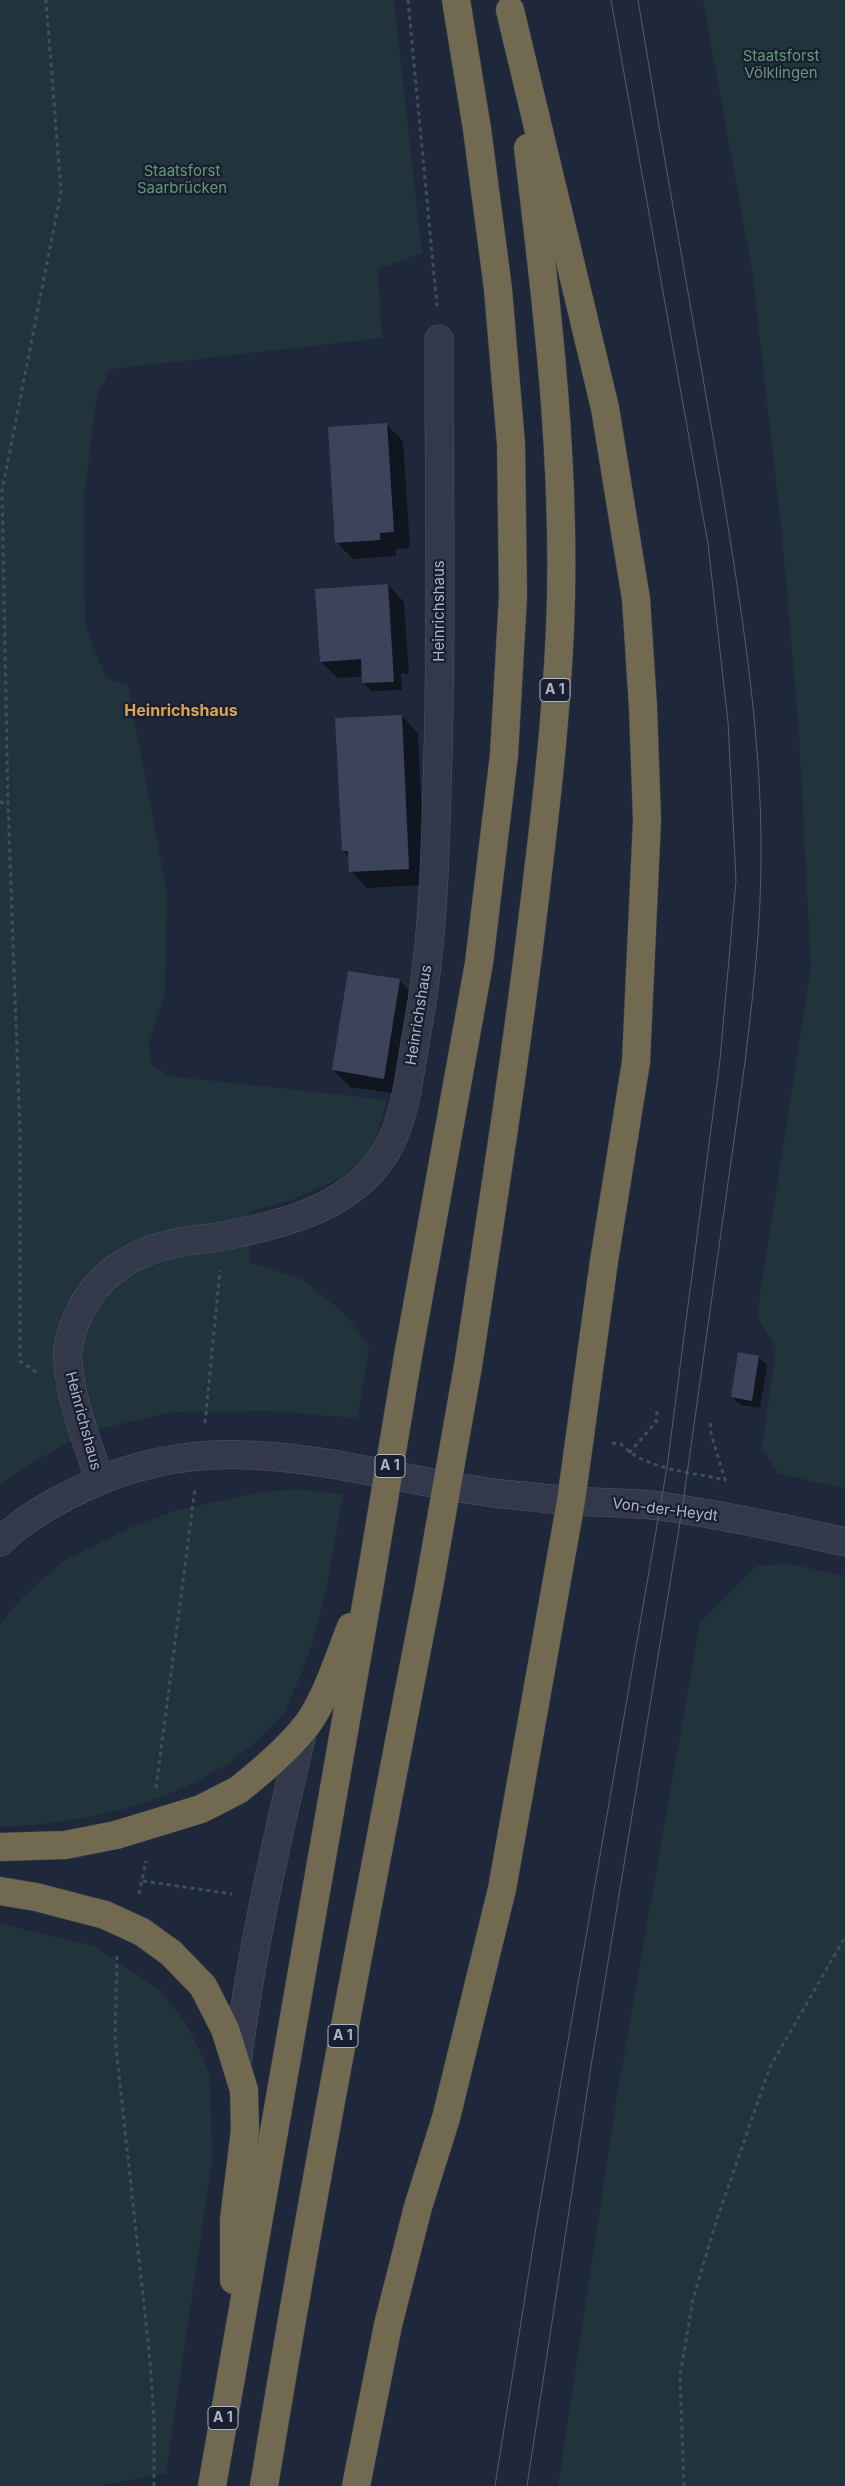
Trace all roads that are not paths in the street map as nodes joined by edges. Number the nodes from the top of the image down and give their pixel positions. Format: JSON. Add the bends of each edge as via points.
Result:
{"nodes":[{"id":1,"x":456,"y":0,"type":"edge"},
{"id":2,"x":509,"y":5,"type":"edge"},
{"id":3,"x":439,"y":339,"type":"road end"},
{"id":4,"x":100,"y":1480,"type":"junction"},
{"id":5,"x":570,"y":1501,"type":"junction"},
{"id":6,"x":0,"y":1542,"type":"edge"},
{"id":7,"x":845,"y":1542,"type":"edge"},
{"id":8,"x":371,"y":1577,"type":"junction"},
{"id":9,"x":303,"y":1729,"type":"junction"},
{"id":10,"x":0,"y":1847,"type":"edge"},
{"id":11,"x":0,"y":1891,"type":"edge"},
{"id":12,"x":237,"y":2063,"type":"junction"},
{"id":13,"x":234,"y":2349,"type":"junction"},
{"id":14,"x":212,"y":2486,"type":"edge"},
{"id":15,"x":264,"y":2486,"type":"edge"},
{"id":16,"x":356,"y":2486,"type":"edge"}],
"edges":[{"from":1,"to":8,"type":"highway","number":"A 1","bridge":true,"via":[[478,129],[498,289],[511,444],[513,596],[504,756],[479,963]]},
{"from":2,"to":5,"type":"highway","via":[[605,408],[636,599],[643,707],[647,820],[636,1062]]},
{"from":2,"to":15,"type":"highway","number":"A 1","bridge":true,"via":[[545,285],[559,441],[561,597],[551,760],[526,977],[468,1366]]},
{"from":3,"to":4,"type":"street","name":"Heinrichshaus","via":[[439,730],[434,878],[423,1001],[404,1103],[390,1143],[372,1172],[349,1193],[274,1224],[175,1243],[137,1255],[106,1276],[86,1297],[70,1333],[67,1360],[74,1396]]},
{"from":4,"to":5,"type":"street","name":"Von-der-Heydt","via":[[136,1467],[200,1455],[269,1455],[484,1491]]},
{"from":4,"to":6,"type":"street","name":"Von-der-Heydt","via":[[50,1504]]},
{"from":5,"to":7,"type":"street","name":"Von-der-Heydt","via":[[660,1506]]},
{"from":5,"to":16,"type":"highway","via":[[502,1889],[446,2118],[418,2207],[388,2326]]},
{"from":8,"to":9,"type":"highway","via":[[325,1690]]},
{"from":8,"to":13,"type":"highway","number":"A 1"},
{"from":9,"to":10,"type":"highway","bridge":true,"via":[[270,1764],[238,1790],[200,1809],[116,1836],[65,1845]]},
{"from":9,"to":12,"type":"street","via":[[243,2014]]},
{"from":11,"to":12,"type":"highway","bridge":true,"via":[[105,1915],[142,1932],[171,1953],[203,1986],[225,2029]]},
{"from":12,"to":13,"type":"highway","via":[[244,2090],[245,2130],[234,2220]]},
{"from":13,"to":14,"type":"highway","number":"A 1"}]}
